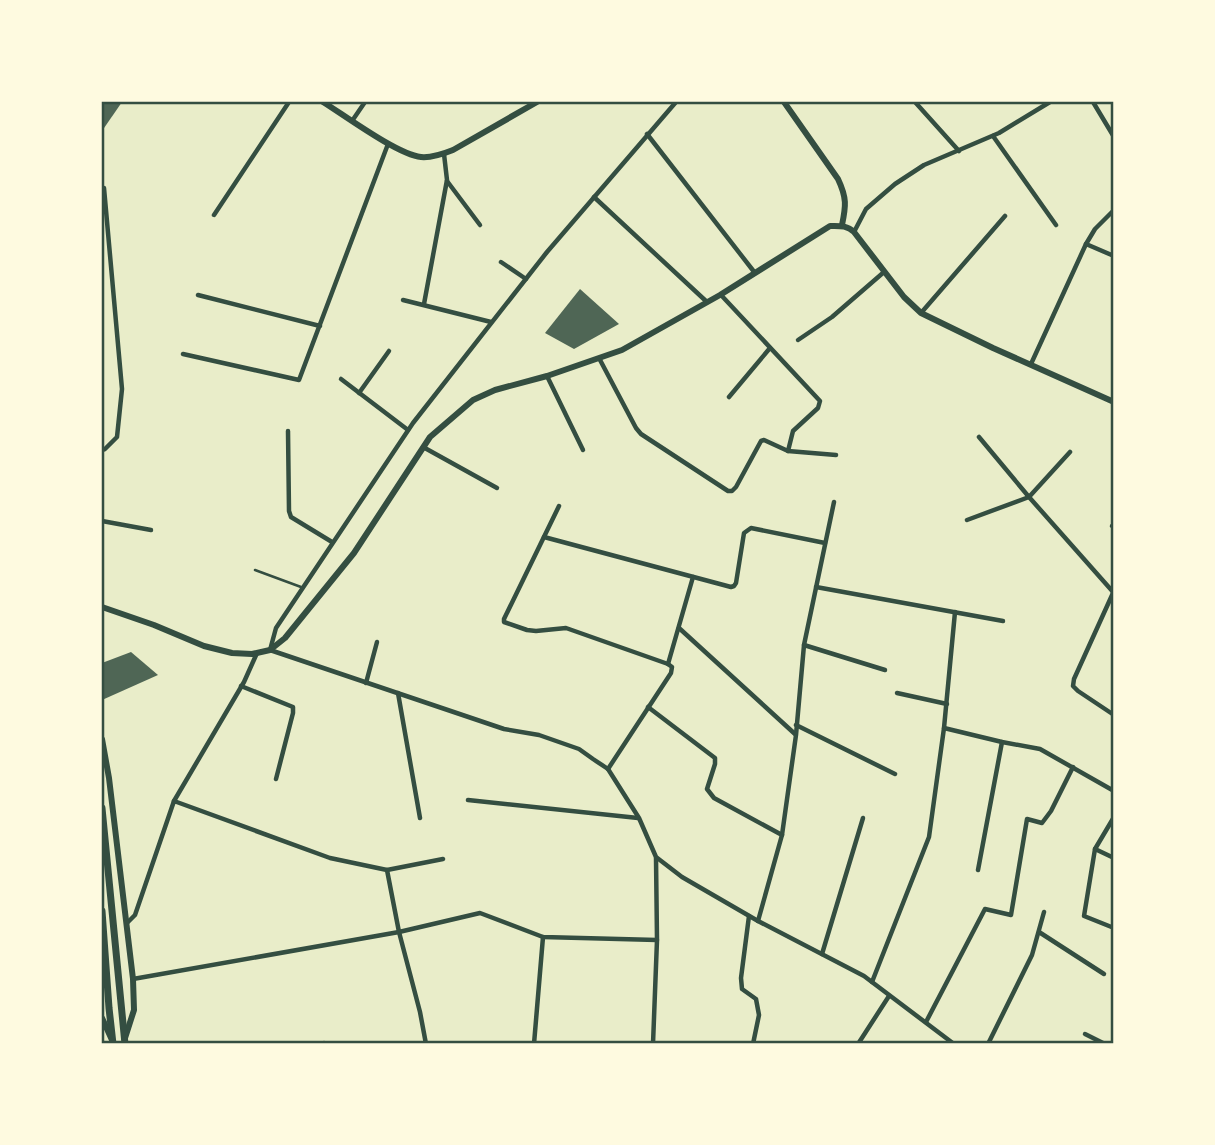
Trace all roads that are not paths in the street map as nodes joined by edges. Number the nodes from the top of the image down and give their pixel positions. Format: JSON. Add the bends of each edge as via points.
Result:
{"nodes":[{"id":1,"x":289,"y":102,"type":"edge"},
{"id":2,"x":323,"y":102,"type":"edge"},
{"id":3,"x":365,"y":102,"type":"edge"},
{"id":4,"x":537,"y":102,"type":"edge"},
{"id":5,"x":676,"y":102,"type":"edge"},
{"id":6,"x":784,"y":102,"type":"edge"},
{"id":7,"x":915,"y":102,"type":"edge"},
{"id":8,"x":1050,"y":102,"type":"edge"},
{"id":9,"x":1093,"y":102,"type":"edge"},
{"id":10,"x":352,"y":121,"type":"junction"},
{"id":11,"x":647,"y":134,"type":"junction"},
{"id":12,"x":993,"y":136,"type":"junction"},
{"id":13,"x":1114,"y":137,"type":"edge"},
{"id":14,"x":388,"y":143,"type":"junction"},
{"id":15,"x":959,"y":151,"type":"junction"},
{"id":16,"x":444,"y":154,"type":"junction"},
{"id":17,"x":447,"y":180,"type":"junction"},
{"id":18,"x":104,"y":188,"type":"dead end"},
{"id":19,"x":594,"y":197,"type":"junction"},
{"id":20,"x":1114,"y":210,"type":"edge"},
{"id":21,"x":214,"y":215,"type":"dead end"},
{"id":22,"x":1005,"y":216,"type":"dead end"},
{"id":23,"x":480,"y":225,"type":"dead end"},
{"id":24,"x":842,"y":225,"type":"junction"},
{"id":25,"x":1056,"y":225,"type":"dead end"},
{"id":26,"x":854,"y":232,"type":"junction"},
{"id":27,"x":1086,"y":244,"type":"junction"},
{"id":28,"x":1114,"y":256,"type":"edge"},
{"id":29,"x":501,"y":262,"type":"dead end"},
{"id":30,"x":884,"y":272,"type":"junction"},
{"id":31,"x":755,"y":273,"type":"junction"},
{"id":32,"x":526,"y":279,"type":"junction"},
{"id":33,"x":198,"y":295,"type":"dead end"},
{"id":34,"x":720,"y":295,"type":"junction"},
{"id":35,"x":403,"y":300,"type":"dead end"},
{"id":36,"x":707,"y":302,"type":"junction"},
{"id":37,"x":424,"y":304,"type":"junction"},
{"id":38,"x":921,"y":313,"type":"junction"},
{"id":39,"x":491,"y":322,"type":"junction"},
{"id":40,"x":320,"y":326,"type":"junction"},
{"id":41,"x":798,"y":340,"type":"dead end"},
{"id":42,"x":770,"y":348,"type":"junction"},
{"id":43,"x":390,"y":351,"type":"dead end"},
{"id":44,"x":183,"y":354,"type":"dead end"},
{"id":45,"x":599,"y":358,"type":"junction"},
{"id":46,"x":1030,"y":365,"type":"junction"},
{"id":47,"x":547,"y":376,"type":"junction"},
{"id":48,"x":341,"y":379,"type":"dead end"},
{"id":49,"x":359,"y":393,"type":"junction"},
{"id":50,"x":729,"y":397,"type":"dead end"},
{"id":51,"x":1114,"y":402,"type":"edge"},
{"id":52,"x":408,"y":430,"type":"junction"},
{"id":53,"x":288,"y":431,"type":"dead end"},
{"id":54,"x":979,"y":437,"type":"dead end"},
{"id":55,"x":423,"y":447,"type":"junction"},
{"id":56,"x":102,"y":450,"type":"edge"},
{"id":57,"x":583,"y":450,"type":"dead end"},
{"id":58,"x":788,"y":451,"type":"junction"},
{"id":59,"x":1070,"y":452,"type":"dead end"},
{"id":60,"x":835,"y":455,"type":"dead end"},
{"id":61,"x":497,"y":488,"type":"dead end"},
{"id":62,"x":1029,"y":497,"type":"junction"},
{"id":63,"x":834,"y":502,"type":"dead end"},
{"id":64,"x":559,"y":506,"type":"dead end"},
{"id":65,"x":967,"y":520,"type":"dead end"},
{"id":66,"x":102,"y":521,"type":"edge"},
{"id":67,"x":151,"y":530,"type":"dead end"},
{"id":68,"x":544,"y":537,"type":"junction"},
{"id":69,"x":332,"y":542,"type":"junction"},
{"id":70,"x":825,"y":543,"type":"junction"},
{"id":71,"x":255,"y":570,"type":"dead end"},
{"id":72,"x":693,"y":577,"type":"junction"},
{"id":73,"x":816,"y":587,"type":"junction"},
{"id":74,"x":302,"y":588,"type":"junction"},
{"id":75,"x":1113,"y":593,"type":"edge"},
{"id":76,"x":102,"y":607,"type":"edge"},
{"id":77,"x":955,"y":612,"type":"junction"},
{"id":78,"x":1003,"y":621,"type":"dead end"},
{"id":79,"x":679,"y":628,"type":"junction"},
{"id":80,"x":377,"y":642,"type":"dead end"},
{"id":81,"x":804,"y":645,"type":"junction"},
{"id":82,"x":270,"y":650,"type":"junction"},
{"id":83,"x":257,"y":653,"type":"junction"},
{"id":84,"x":668,"y":664,"type":"junction"},
{"id":85,"x":885,"y":670,"type":"dead end"},
{"id":86,"x":366,"y":682,"type":"junction"},
{"id":87,"x":242,"y":687,"type":"junction"},
{"id":88,"x":398,"y":693,"type":"junction"},
{"id":89,"x":897,"y":693,"type":"dead end"},
{"id":90,"x":947,"y":704,"type":"junction"},
{"id":91,"x":648,"y":707,"type":"junction"},
{"id":92,"x":1114,"y":715,"type":"edge"},
{"id":93,"x":796,"y":725,"type":"junction"},
{"id":94,"x":944,"y":728,"type":"junction"},
{"id":95,"x":796,"y":735,"type":"junction"},
{"id":96,"x":102,"y":739,"type":"edge"},
{"id":97,"x":1002,"y":742,"type":"junction"},
{"id":98,"x":1073,"y":767,"type":"junction"},
{"id":99,"x":608,"y":769,"type":"junction"},
{"id":100,"x":895,"y":774,"type":"dead end"},
{"id":101,"x":276,"y":779,"type":"dead end"},
{"id":102,"x":1114,"y":791,"type":"edge"},
{"id":103,"x":468,"y":800,"type":"dead end"},
{"id":104,"x":174,"y":801,"type":"junction"},
{"id":105,"x":102,"y":808,"type":"edge"},
{"id":106,"x":1114,"y":817,"type":"edge"},
{"id":107,"x":421,"y":818,"type":"dead end"},
{"id":108,"x":639,"y":818,"type":"junction"},
{"id":109,"x":863,"y":818,"type":"dead end"},
{"id":110,"x":782,"y":835,"type":"junction"},
{"id":111,"x":1095,"y":849,"type":"junction"},
{"id":112,"x":656,"y":857,"type":"junction"},
{"id":113,"x":1114,"y":858,"type":"edge"},
{"id":114,"x":443,"y":859,"type":"dead end"},
{"id":115,"x":387,"y":870,"type":"junction"},
{"id":116,"x":978,"y":870,"type":"dead end"},
{"id":117,"x":102,"y":911,"type":"edge"},
{"id":118,"x":1044,"y":912,"type":"dead end"},
{"id":119,"x":749,"y":916,"type":"junction"},
{"id":120,"x":758,"y":922,"type":"junction"},
{"id":121,"x":127,"y":924,"type":"junction"},
{"id":122,"x":1114,"y":928,"type":"edge"},
{"id":123,"x":399,"y":932,"type":"junction"},
{"id":124,"x":1038,"y":932,"type":"junction"},
{"id":125,"x":543,"y":937,"type":"junction"},
{"id":126,"x":657,"y":940,"type":"junction"},
{"id":127,"x":822,"y":954,"type":"junction"},
{"id":128,"x":1104,"y":974,"type":"dead end"},
{"id":129,"x":133,"y":979,"type":"junction"},
{"id":130,"x":872,"y":982,"type":"junction"},
{"id":131,"x":889,"y":996,"type":"junction"},
{"id":132,"x":102,"y":1018,"type":"edge"},
{"id":133,"x":926,"y":1022,"type":"junction"},
{"id":134,"x":1085,"y":1034,"type":"dead end"},
{"id":135,"x":125,"y":1042,"type":"edge"},
{"id":136,"x":113,"y":1043,"type":"edge"},
{"id":137,"x":426,"y":1044,"type":"edge"},
{"id":138,"x":534,"y":1044,"type":"edge"},
{"id":139,"x":599,"y":1044,"type":"edge"},
{"id":140,"x":606,"y":1044,"type":"edge"},
{"id":141,"x":653,"y":1044,"type":"edge"},
{"id":142,"x":754,"y":1044,"type":"edge"},
{"id":143,"x":858,"y":1044,"type":"edge"},
{"id":144,"x":954,"y":1044,"type":"edge"},
{"id":145,"x":988,"y":1044,"type":"edge"},
{"id":146,"x":1105,"y":1044,"type":"edge"}],
"edges":[{"from":1,"to":21,"type":"street"},
{"from":2,"to":10,"type":"street"},
{"from":3,"to":10,"type":"street"},
{"from":4,"to":16,"type":"street"},
{"from":5,"to":11,"type":"street"},
{"from":6,"to":24,"type":"street","via":[[838,179],[846,204]]},
{"from":7,"to":15,"type":"street"},
{"from":8,"to":12,"type":"street"},
{"from":9,"to":13,"type":"street"},
{"from":10,"to":14,"type":"street"},
{"from":11,"to":19,"type":"street"},
{"from":11,"to":31,"type":"street"},
{"from":12,"to":15,"type":"street"},
{"from":12,"to":25,"type":"street"},
{"from":14,"to":16,"type":"street","via":[[418,157]]},
{"from":14,"to":40,"type":"street"},
{"from":15,"to":26,"type":"street","via":[[923,165],[895,184],[866,209]]},
{"from":16,"to":17,"type":"street"},
{"from":17,"to":23,"type":"street"},
{"from":17,"to":37,"type":"street"},
{"from":18,"to":56,"type":"street","via":[[122,388],[117,437]]},
{"from":19,"to":32,"type":"street"},
{"from":19,"to":36,"type":"street"},
{"from":20,"to":27,"type":"street"},
{"from":22,"to":38,"type":"street"},
{"from":24,"to":26,"type":"street"},
{"from":24,"to":31,"type":"street","via":[[830,226]]},
{"from":26,"to":30,"type":"street"},
{"from":27,"to":28,"type":"street"},
{"from":27,"to":46,"type":"street"},
{"from":29,"to":32,"type":"street"},
{"from":30,"to":38,"type":"street"},
{"from":30,"to":41,"type":"street"},
{"from":31,"to":34,"type":"street"},
{"from":32,"to":39,"type":"street"},
{"from":33,"to":40,"type":"street"},
{"from":34,"to":36,"type":"street"},
{"from":34,"to":42,"type":"street"},
{"from":35,"to":37,"type":"street"},
{"from":36,"to":45,"type":"street"},
{"from":37,"to":39,"type":"street"},
{"from":38,"to":46,"type":"street"},
{"from":39,"to":52,"type":"street"},
{"from":40,"to":44,"type":"street","via":[[299,380]]},
{"from":42,"to":50,"type":"street"},
{"from":42,"to":58,"type":"street","via":[[820,401],[793,430]]},
{"from":43,"to":49,"type":"street"},
{"from":45,"to":47,"type":"street"},
{"from":45,"to":58,"type":"street","via":[[641,434],[728,491],[736,487],[761,441]]},
{"from":46,"to":51,"type":"street"},
{"from":47,"to":55,"type":"street","via":[[473,400]]},
{"from":47,"to":57,"type":"street"},
{"from":48,"to":49,"type":"street"},
{"from":49,"to":52,"type":"street"},
{"from":52,"to":69,"type":"street"},
{"from":53,"to":69,"type":"street","via":[[291,517]]},
{"from":54,"to":62,"type":"street"},
{"from":55,"to":61,"type":"street"},
{"from":55,"to":82,"type":"street","via":[[354,553]]},
{"from":58,"to":60,"type":"street"},
{"from":59,"to":62,"type":"street"},
{"from":62,"to":65,"type":"street"},
{"from":62,"to":75,"type":"street"},
{"from":63,"to":70,"type":"street"},
{"from":64,"to":68,"type":"street"},
{"from":66,"to":67,"type":"street"},
{"from":68,"to":72,"type":"street"},
{"from":68,"to":84,"type":"street","via":[[504,622],[536,631],[566,628]]},
{"from":69,"to":74,"type":"street"},
{"from":70,"to":72,"type":"street","via":[[747,529],[734,586]]},
{"from":70,"to":73,"type":"street"},
{"from":71,"to":74,"type":"lane"},
{"from":72,"to":79,"type":"street"},
{"from":73,"to":77,"type":"street"},
{"from":73,"to":81,"type":"street"},
{"from":74,"to":82,"type":"street","via":[[275,628]]},
{"from":75,"to":92,"type":"street","via":[[1073,686]]},
{"from":76,"to":83,"type":"street","via":[[204,646]]},
{"from":77,"to":78,"type":"street"},
{"from":77,"to":90,"type":"street"},
{"from":79,"to":84,"type":"street"},
{"from":79,"to":95,"type":"street"},
{"from":80,"to":86,"type":"street"},
{"from":81,"to":85,"type":"street"},
{"from":81,"to":93,"type":"street"},
{"from":82,"to":83,"type":"street"},
{"from":82,"to":86,"type":"street"},
{"from":83,"to":87,"type":"street"},
{"from":84,"to":91,"type":"street","via":[[671,673]]},
{"from":86,"to":88,"type":"street"},
{"from":87,"to":101,"type":"street","via":[[293,707]]},
{"from":87,"to":104,"type":"street"},
{"from":88,"to":99,"type":"street","via":[[579,749]]},
{"from":88,"to":107,"type":"street"},
{"from":89,"to":90,"type":"street"},
{"from":90,"to":94,"type":"street"},
{"from":91,"to":99,"type":"street"},
{"from":91,"to":110,"type":"street","via":[[715,758],[707,789],[714,798]]},
{"from":93,"to":95,"type":"street"},
{"from":93,"to":100,"type":"street"},
{"from":94,"to":97,"type":"street"},
{"from":94,"to":130,"type":"street","via":[[929,837]]},
{"from":95,"to":110,"type":"street"},
{"from":96,"to":121,"type":"street"},
{"from":97,"to":98,"type":"street","via":[[1040,749]]},
{"from":97,"to":116,"type":"street"},
{"from":98,"to":102,"type":"street"},
{"from":98,"to":133,"type":"street","via":[[1042,823],[1027,819],[1011,915],[985,909]]},
{"from":99,"to":108,"type":"street"},
{"from":103,"to":108,"type":"street"},
{"from":104,"to":115,"type":"street","via":[[330,858]]},
{"from":104,"to":121,"type":"street","via":[[135,915]]},
{"from":105,"to":135,"type":"main road"},
{"from":106,"to":111,"type":"street"},
{"from":108,"to":112,"type":"street"},
{"from":109,"to":127,"type":"street"},
{"from":110,"to":120,"type":"street"},
{"from":111,"to":113,"type":"street"},
{"from":111,"to":122,"type":"street","via":[[1084,916]]},
{"from":112,"to":119,"type":"street"},
{"from":112,"to":126,"type":"street"},
{"from":114,"to":115,"type":"street"},
{"from":115,"to":123,"type":"street"},
{"from":117,"to":136,"type":"main road"},
{"from":118,"to":124,"type":"street"},
{"from":119,"to":120,"type":"street"},
{"from":119,"to":142,"type":"street","via":[[741,978],[742,989],[756,999],[759,1016]]},
{"from":120,"to":127,"type":"street"},
{"from":121,"to":129,"type":"street"},
{"from":123,"to":125,"type":"street","via":[[480,913]]},
{"from":123,"to":129,"type":"street"},
{"from":123,"to":137,"type":"street"},
{"from":124,"to":128,"type":"street"},
{"from":124,"to":145,"type":"street","via":[[1032,955]]},
{"from":125,"to":126,"type":"street"},
{"from":125,"to":138,"type":"street"},
{"from":126,"to":141,"type":"street"},
{"from":127,"to":130,"type":"street"},
{"from":129,"to":135,"type":"street","via":[[134,1010]]},
{"from":130,"to":131,"type":"street"},
{"from":131,"to":133,"type":"street"},
{"from":131,"to":143,"type":"street"},
{"from":132,"to":136,"type":"street"},
{"from":133,"to":144,"type":"street"},
{"from":134,"to":146,"type":"street"},
{"from":139,"to":140,"type":"street"}]}
